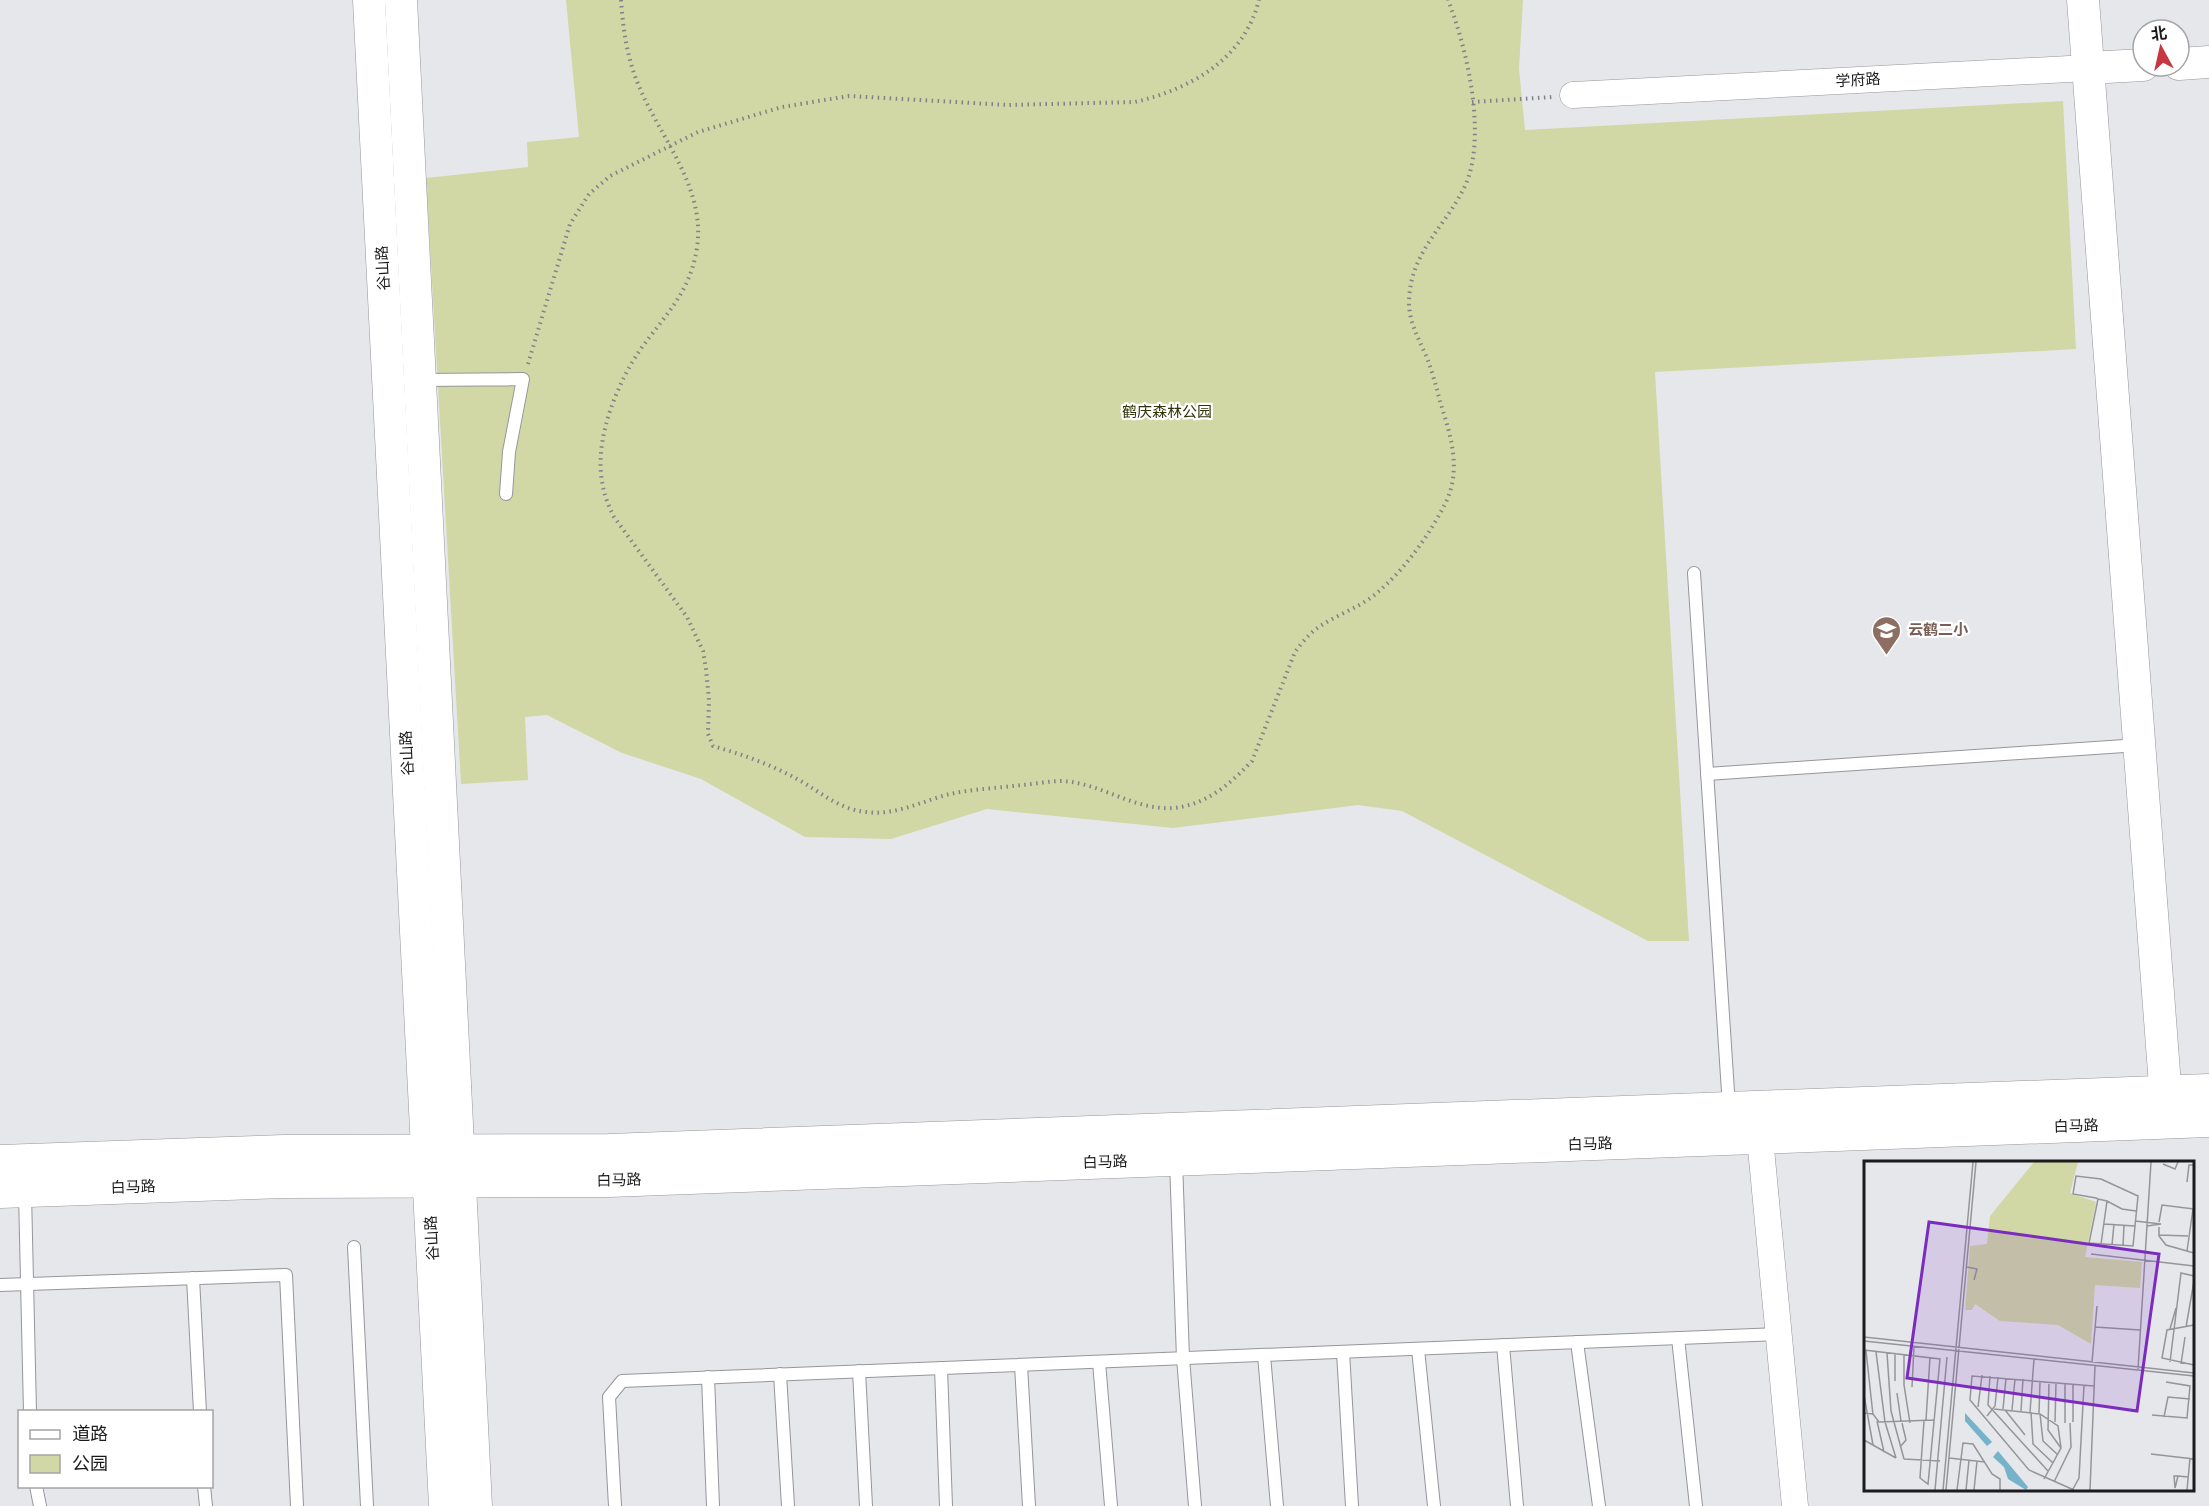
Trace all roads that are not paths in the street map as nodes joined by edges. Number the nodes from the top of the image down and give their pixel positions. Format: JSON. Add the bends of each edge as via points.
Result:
{"nodes":[{"id":1,"x":369,"y":0,"type":"edge"},
{"id":2,"x":401,"y":0,"type":"edge"},
{"id":3,"x":2083,"y":0,"type":"edge"},
{"id":4,"x":2209,"y":62,"type":"edge"},
{"id":5,"x":2191,"y":63,"type":"edge"},
{"id":6,"x":2131,"y":66,"type":"edge"},
{"id":7,"x":2088,"y":68,"type":"junction"},
{"id":8,"x":1573,"y":95,"type":"road end"},
{"id":9,"x":420,"y":380,"type":"junction"},
{"id":10,"x":506,"y":494,"type":"dead end"},
{"id":11,"x":1694,"y":573,"type":"dead end"},
{"id":12,"x":2139,"y":745,"type":"junction"},
{"id":13,"x":1707,"y":774,"type":"junction"},
{"id":14,"x":2209,"y":1090,"type":"edge"},
{"id":15,"x":2166,"y":1091,"type":"junction"},
{"id":16,"x":1729,"y":1108,"type":"junction"},
{"id":17,"x":2209,"y":1121,"type":"edge"},
{"id":18,"x":2168,"y":1123,"type":"junction"},
{"id":19,"x":1760,"y":1138,"type":"junction"},
{"id":20,"x":427,"y":1150,"type":"junction"},
{"id":21,"x":459,"y":1150,"type":"junction"},
{"id":22,"x":1176,"y":1160,"type":"junction"},
{"id":23,"x":0,"y":1161,"type":"edge"},
{"id":24,"x":429,"y":1181,"type":"junction"},
{"id":25,"x":460,"y":1182,"type":"junction"},
{"id":26,"x":13,"y":1192,"type":"edge"},
{"id":27,"x":354,"y":1247,"type":"dead end"},
{"id":28,"x":193,"y":1278,"type":"junction"},
{"id":29,"x":28,"y":1284,"type":"junction"},
{"id":30,"x":0,"y":1285,"type":"edge"},
{"id":31,"x":1779,"y":1334,"type":"junction"},
{"id":32,"x":1678,"y":1338,"type":"junction"},
{"id":33,"x":1577,"y":1342,"type":"junction"},
{"id":34,"x":1503,"y":1345,"type":"junction"},
{"id":35,"x":1418,"y":1349,"type":"junction"},
{"id":36,"x":1343,"y":1352,"type":"junction"},
{"id":37,"x":1264,"y":1355,"type":"junction"},
{"id":38,"x":1183,"y":1358,"type":"junction"},
{"id":39,"x":1099,"y":1362,"type":"junction"},
{"id":40,"x":1021,"y":1365,"type":"junction"},
{"id":41,"x":941,"y":1368,"type":"junction"},
{"id":42,"x":859,"y":1371,"type":"junction"},
{"id":43,"x":780,"y":1374,"type":"junction"},
{"id":44,"x":708,"y":1377,"type":"junction"},
{"id":45,"x":30,"y":1410,"type":"edge"},
{"id":46,"x":200,"y":1410,"type":"edge"},
{"id":47,"x":36,"y":1488,"type":"edge"},
{"id":48,"x":204,"y":1488,"type":"edge"},
{"id":49,"x":40,"y":1506,"type":"edge"},
{"id":50,"x":206,"y":1506,"type":"edge"},
{"id":51,"x":297,"y":1506,"type":"edge"},
{"id":52,"x":367,"y":1506,"type":"edge"},
{"id":53,"x":445,"y":1506,"type":"edge"},
{"id":54,"x":476,"y":1506,"type":"edge"},
{"id":55,"x":615,"y":1506,"type":"edge"},
{"id":56,"x":714,"y":1506,"type":"edge"},
{"id":57,"x":788,"y":1506,"type":"edge"},
{"id":58,"x":866,"y":1506,"type":"edge"},
{"id":59,"x":946,"y":1506,"type":"edge"},
{"id":60,"x":1029,"y":1506,"type":"edge"},
{"id":61,"x":1111,"y":1506,"type":"edge"},
{"id":62,"x":1195,"y":1506,"type":"edge"},
{"id":63,"x":1277,"y":1506,"type":"edge"},
{"id":64,"x":1352,"y":1506,"type":"edge"},
{"id":65,"x":1434,"y":1506,"type":"edge"},
{"id":66,"x":1517,"y":1506,"type":"edge"},
{"id":67,"x":1599,"y":1506,"type":"edge"},
{"id":68,"x":1696,"y":1506,"type":"edge"},
{"id":69,"x":1795,"y":1506,"type":"edge"}],
"edges":[{"from":1,"to":20,"type":"street","name":"谷山路"},
{"from":2,"to":9,"type":"street","name":"谷山路"},
{"from":3,"to":7,"type":"street"},
{"from":4,"to":5,"type":"street"},
{"from":6,"to":7,"type":"street","name":"学府路"},
{"from":7,"to":8,"type":"street","name":"学府路"},
{"from":7,"to":12,"type":"street"},
{"from":9,"to":10,"type":"lane","via":[[523,379],[509,452]]},
{"from":9,"to":21,"type":"street","name":"谷山路"},
{"from":11,"to":13,"type":"lane"},
{"from":12,"to":13,"type":"lane"},
{"from":12,"to":15,"type":"street"},
{"from":13,"to":16,"type":"lane"},
{"from":14,"to":15,"type":"street","name":"白马路"},
{"from":15,"to":16,"type":"street","name":"白马路"},
{"from":15,"to":18,"type":"street"},
{"from":16,"to":21,"type":"street","name":"白马路","via":[[609,1150]]},
{"from":17,"to":18,"type":"street","name":"白马路"},
{"from":18,"to":19,"type":"street","name":"白马路"},
{"from":19,"to":22,"type":"street","name":"白马路"},
{"from":19,"to":31,"type":"street"},
{"from":20,"to":21,"type":"street","name":"白马路"},
{"from":20,"to":23,"type":"street","name":"白马路"},
{"from":20,"to":24,"type":"street","name":"谷山路"},
{"from":21,"to":25,"type":"street","name":"谷山路"},
{"from":22,"to":25,"type":"street","name":"白马路","via":[[609,1181]]},
{"from":22,"to":38,"type":"lane"},
{"from":24,"to":25,"type":"street","name":"白马路"},
{"from":24,"to":26,"type":"street","name":"白马路"},
{"from":24,"to":53,"type":"street","name":"谷山路"},
{"from":25,"to":54,"type":"street","name":"谷山路"},
{"from":26,"to":29,"type":"lane"},
{"from":27,"to":52,"type":"lane"},
{"from":28,"to":29,"type":"lane"},
{"from":28,"to":46,"type":"lane"},
{"from":28,"to":51,"type":"lane","via":[[286,1275]]},
{"from":29,"to":30,"type":"lane"},
{"from":29,"to":45,"type":"lane"},
{"from":31,"to":32,"type":"lane"},
{"from":31,"to":69,"type":"street"},
{"from":32,"to":33,"type":"lane"},
{"from":32,"to":68,"type":"lane"},
{"from":33,"to":34,"type":"lane"},
{"from":33,"to":67,"type":"lane"},
{"from":34,"to":35,"type":"lane"},
{"from":34,"to":66,"type":"lane"},
{"from":35,"to":36,"type":"lane"},
{"from":35,"to":65,"type":"lane"},
{"from":36,"to":37,"type":"lane"},
{"from":36,"to":64,"type":"lane"},
{"from":37,"to":38,"type":"lane"},
{"from":37,"to":63,"type":"lane"},
{"from":38,"to":39,"type":"lane"},
{"from":38,"to":62,"type":"lane"},
{"from":39,"to":40,"type":"lane"},
{"from":39,"to":61,"type":"lane"},
{"from":40,"to":41,"type":"lane"},
{"from":40,"to":60,"type":"lane"},
{"from":41,"to":42,"type":"lane"},
{"from":41,"to":59,"type":"lane"},
{"from":42,"to":43,"type":"lane"},
{"from":42,"to":58,"type":"lane"},
{"from":43,"to":44,"type":"lane"},
{"from":43,"to":57,"type":"lane"},
{"from":44,"to":55,"type":"lane","via":[[622,1381],[609,1397]]},
{"from":44,"to":56,"type":"lane"},
{"from":47,"to":49,"type":"lane"},
{"from":48,"to":50,"type":"lane"}]}
